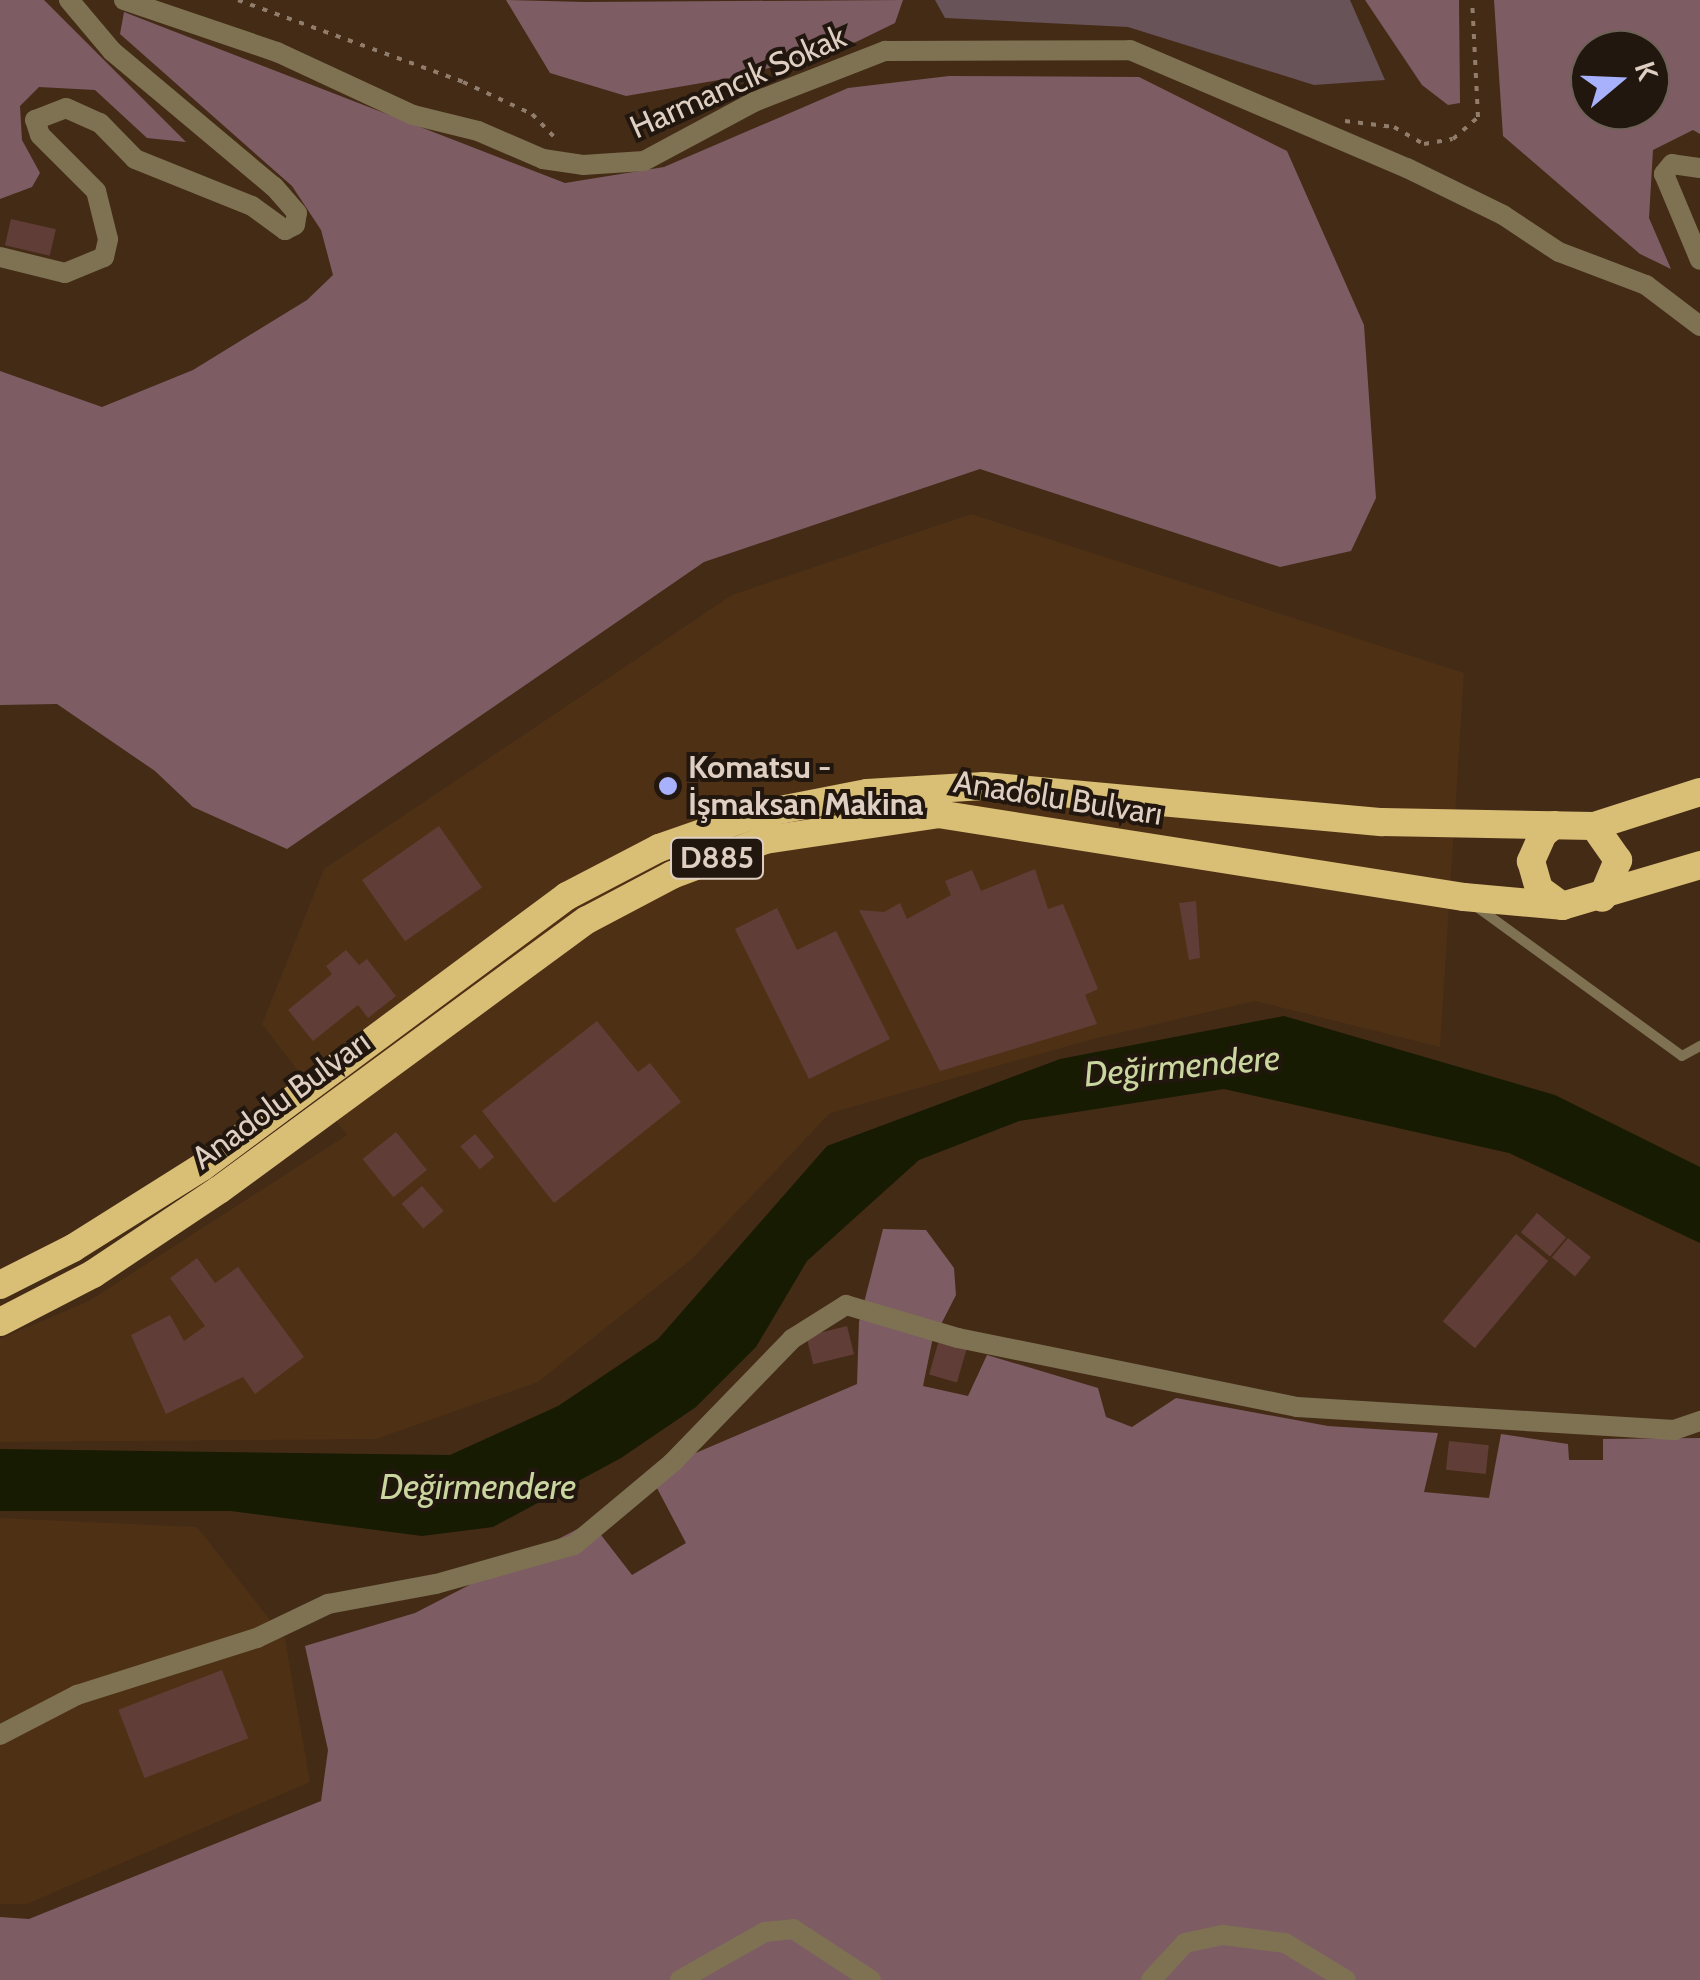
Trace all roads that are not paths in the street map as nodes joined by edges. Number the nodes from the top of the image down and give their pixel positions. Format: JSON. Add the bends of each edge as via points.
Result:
{"nodes":[{"id":1,"x":68,"y":0,"type":"edge"},
{"id":2,"x":124,"y":0,"type":"edge"},
{"id":3,"x":1700,"y":168,"type":"edge"},
{"id":4,"x":0,"y":257,"type":"edge"},
{"id":5,"x":1700,"y":260,"type":"edge"},
{"id":6,"x":1700,"y":326,"type":"edge"},
{"id":7,"x":1700,"y":792,"type":"edge"},
{"id":8,"x":1554,"y":825,"type":"junction"},
{"id":9,"x":1594,"y":826,"type":"junction"},
{"id":10,"x":1700,"y":865,"type":"edge"},
{"id":11,"x":1464,"y":897,"type":"junction"},
{"id":12,"x":1602,"y":898,"type":"junction"},
{"id":13,"x":1562,"y":906,"type":"junction"},
{"id":14,"x":1700,"y":1046,"type":"edge"},
{"id":15,"x":0,"y":1285,"type":"edge"},
{"id":16,"x":0,"y":1322,"type":"edge"},
{"id":17,"x":1700,"y":1422,"type":"edge"},
{"id":18,"x":0,"y":1735,"type":"edge"},
{"id":19,"x":680,"y":1980,"type":"edge"},
{"id":20,"x":871,"y":1980,"type":"edge"},
{"id":21,"x":1150,"y":1980,"type":"edge"},
{"id":22,"x":1346,"y":1980,"type":"edge"}],
"edges":[{"from":1,"to":4,"type":"street","via":[[112,51],[274,187],[297,213],[294,225],[285,230],[252,206],[136,158],[100,123],[66,108],[35,120],[40,135],[96,191],[108,239],[104,257],[65,273]]},
{"from":2,"to":6,"type":"street","name":"Harmancık Sokak","via":[[277,52],[414,115],[478,130],[543,159],[583,165],[644,161],[754,102],[885,50],[1130,50],[1503,215],[1558,252],[1646,286]]},
{"from":3,"to":5,"type":"street","via":[[1672,164],[1664,174]]},
{"from":7,"to":9,"type":"highway","name":"Anadolu Bulvarı"},
{"from":8,"to":9,"type":"highway","name":"Anadolu Bulvarı"},
{"from":8,"to":13,"type":"highway","via":[[1530,861],[1538,889]]},
{"from":8,"to":15,"type":"highway","name":"Anadolu Bulvarı","number":"D885","via":[[1382,822],[984,786],[867,793],[754,816],[658,848],[567,896],[202,1167],[74,1248]]},
{"from":9,"to":12,"type":"highway","via":[[1618,860]]},
{"from":10,"to":12,"type":"highway","name":"Anadolu Bulvarı"},
{"from":11,"to":13,"type":"highway","name":"Anadolu Bulvarı","number":"D885"},
{"from":11,"to":14,"type":"lane","via":[[1682,1056]]},
{"from":11,"to":16,"type":"highway","name":"Anadolu Bulvarı","number":"D885","via":[[938,814],[765,840],[672,875],[587,920],[219,1190],[94,1274]]},
{"from":12,"to":13,"type":"highway","name":"Anadolu Bulvarı"},
{"from":17,"to":18,"type":"street","via":[[1674,1430],[1297,1407],[958,1338],[846,1306],[792,1339],[672,1463],[574,1545],[436,1584],[328,1604],[257,1638],[77,1695]]},
{"from":19,"to":20,"type":"street","via":[[765,1932],[793,1929]]},
{"from":21,"to":22,"type":"street","via":[[1185,1942],[1223,1935],[1286,1943]]}]}
